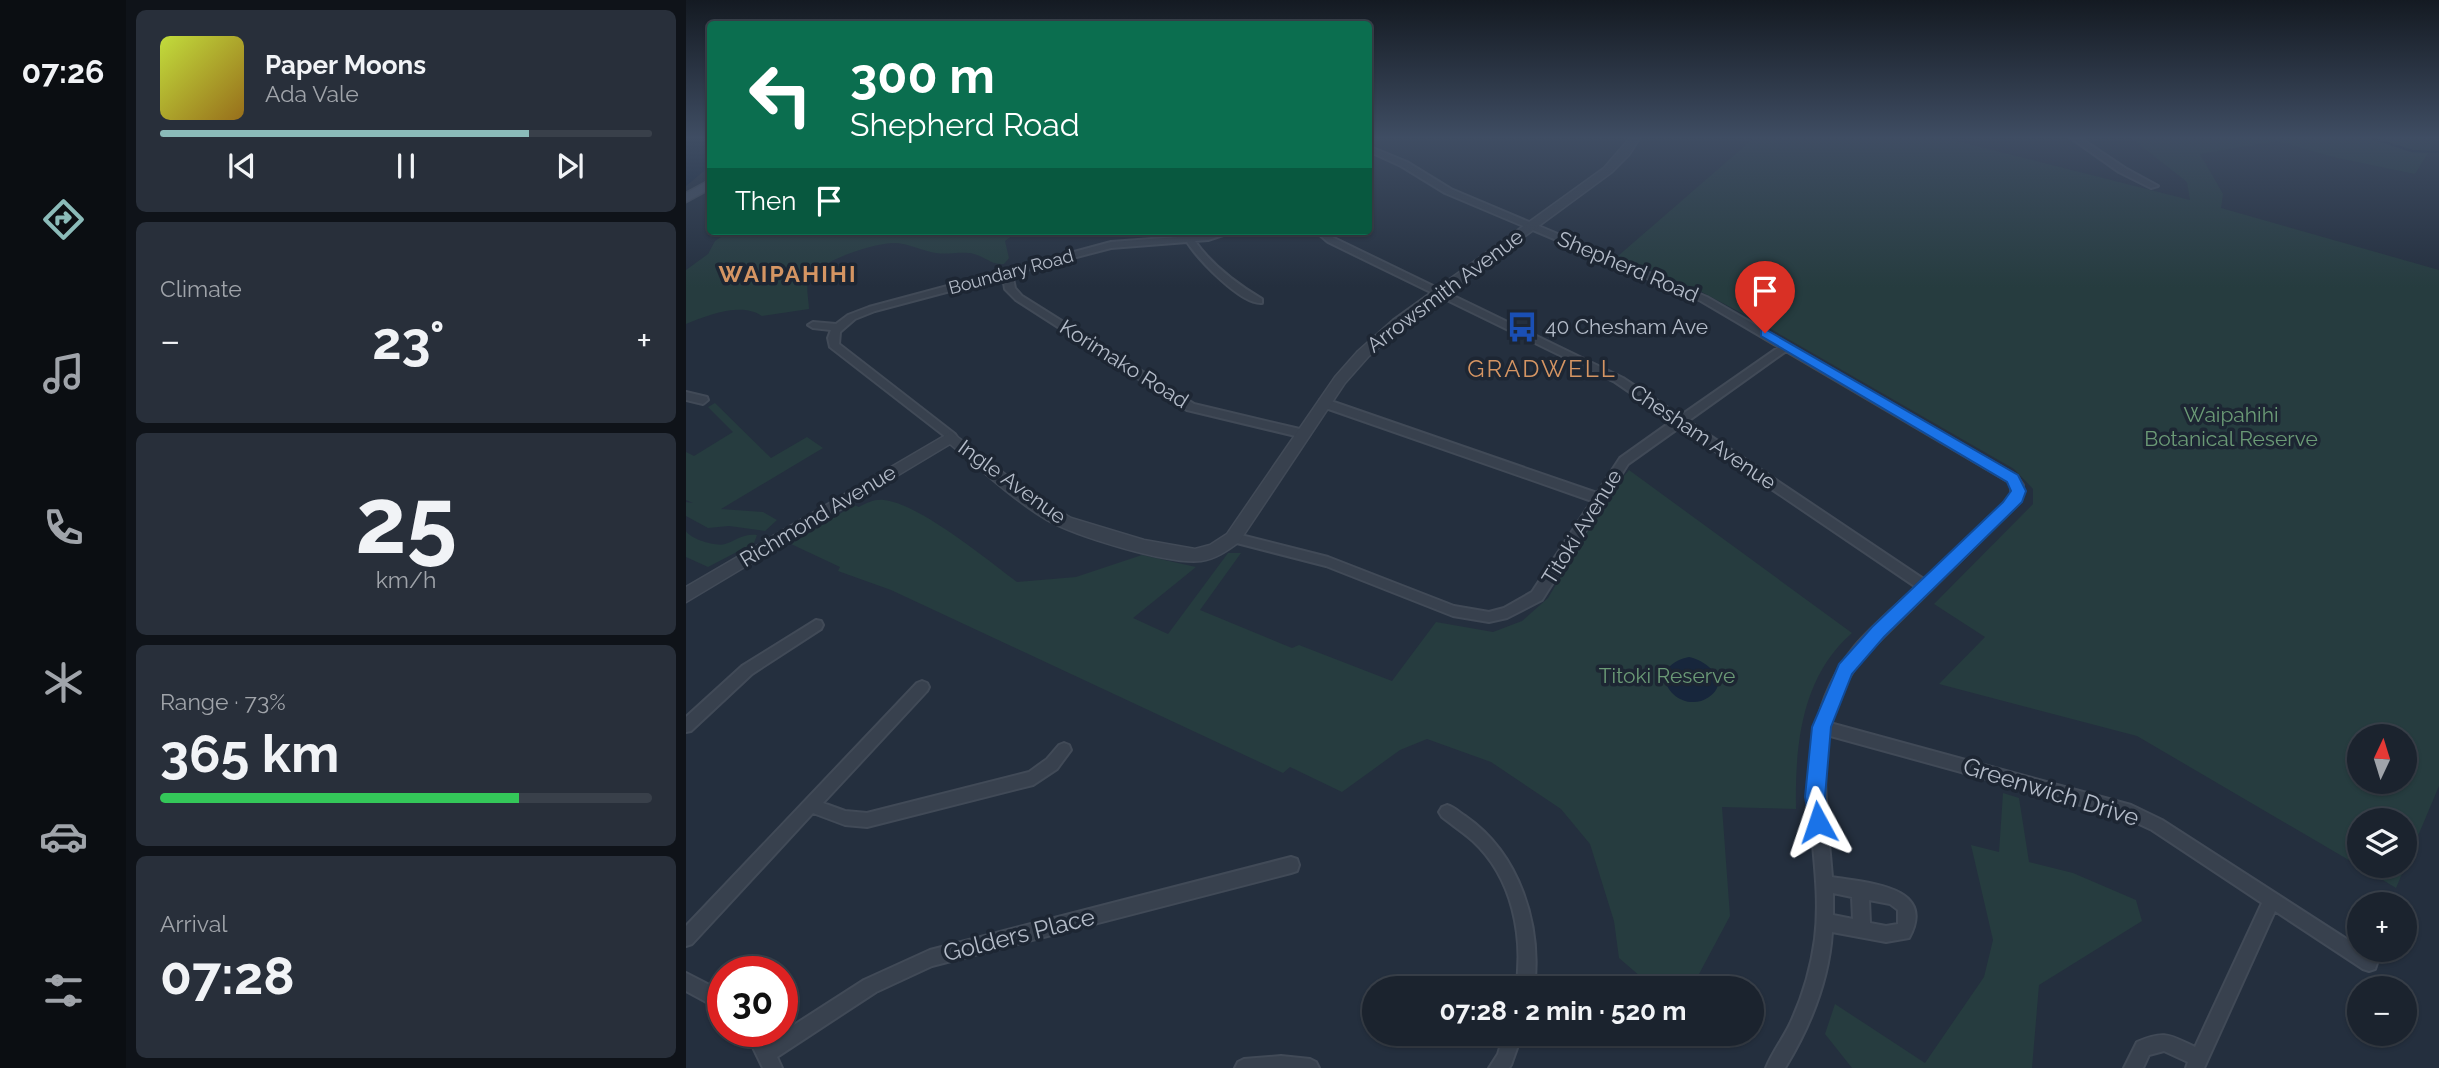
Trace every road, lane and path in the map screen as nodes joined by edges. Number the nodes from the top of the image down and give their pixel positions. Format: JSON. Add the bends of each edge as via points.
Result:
{"nodes":[{"id":1,"x":703,"y":188,"type":"edge"},
{"id":2,"x":1443,"y":188,"type":"edge"},
{"id":3,"x":1582,"y":188,"type":"edge"},
{"id":4,"x":686,"y":198,"type":"edge"},
{"id":5,"x":1531,"y":226,"type":"junction"},
{"id":6,"x":1217,"y":235,"type":"edge"},
{"id":7,"x":1325,"y":235,"type":"edge"},
{"id":8,"x":1189,"y":239,"type":"junction"},
{"id":9,"x":1007,"y":272,"type":"junction"},
{"id":10,"x":1440,"y":292,"type":"junction"},
{"id":11,"x":1259,"y":300,"type":"dead end"},
{"id":12,"x":813,"y":325,"type":"dead end"},
{"id":13,"x":838,"y":327,"type":"junction"},
{"id":14,"x":1787,"y":346,"type":"junction"},
{"id":15,"x":686,"y":396,"type":"edge"},
{"id":16,"x":703,"y":400,"type":"dead end"},
{"id":17,"x":1324,"y":403,"type":"junction"},
{"id":18,"x":1680,"y":421,"type":"junction"},
{"id":19,"x":1304,"y":434,"type":"junction"},
{"id":20,"x":951,"y":437,"type":"junction"},
{"id":21,"x":2018,"y":491,"type":"joint"},
{"id":22,"x":1598,"y":498,"type":"junction"},
{"id":23,"x":1233,"y":538,"type":"junction"},
{"id":24,"x":1926,"y":587,"type":"junction"},
{"id":25,"x":686,"y":596,"type":"edge"},
{"id":26,"x":816,"y":625,"type":"dead end"},
{"id":27,"x":922,"y":687,"type":"dead end"},
{"id":28,"x":686,"y":726,"type":"edge"},
{"id":29,"x":1822,"y":727,"type":"junction"},
{"id":30,"x":1064,"y":750,"type":"dead end"},
{"id":31,"x":812,"y":805,"type":"junction"},
{"id":32,"x":1447,"y":812,"type":"dead end"},
{"id":33,"x":1291,"y":865,"type":"dead end"},
{"id":34,"x":1825,"y":884,"type":"junction"},
{"id":35,"x":1860,"y":890,"type":"junction"},
{"id":36,"x":2270,"y":901,"type":"junction"},
{"id":37,"x":1825,"y":922,"type":"junction"},
{"id":38,"x":1861,"y":930,"type":"junction"},
{"id":39,"x":686,"y":938,"type":"edge"},
{"id":40,"x":2369,"y":963,"type":"dead end"},
{"id":41,"x":1525,"y":976,"type":"edge"},
{"id":42,"x":686,"y":982,"type":"edge"},
{"id":43,"x":707,"y":993,"type":"edge"},
{"id":44,"x":1509,"y":1046,"type":"edge"},
{"id":45,"x":770,"y":1060,"type":"edge"},
{"id":46,"x":2197,"y":1063,"type":"edge"},
{"id":47,"x":1244,"y":1068,"type":"edge"},
{"id":48,"x":1310,"y":1068,"type":"edge"},
{"id":49,"x":1498,"y":1068,"type":"edge"},
{"id":50,"x":1775,"y":1068,"type":"edge"},
{"id":51,"x":2133,"y":1068,"type":"edge"}],
"edges":[{"from":1,"to":4,"type":"main road"},
{"from":2,"to":5,"type":"street","name":"Shepherd Road"},
{"from":3,"to":5,"type":"street","name":"Arrowsmith Avenue"},
{"from":5,"to":10,"type":"street","name":"Arrowsmith Avenue"},
{"from":5,"to":14,"type":"street","name":"Shepherd Road","via":[[1704,299]]},
{"from":6,"to":8,"type":"street","name":"Boundary Road"},
{"from":7,"to":10,"type":"street","name":"Chesham Avenue"},
{"from":8,"to":9,"type":"street","name":"Boundary Road","via":[[1118,243]]},
{"from":8,"to":11,"type":"street","via":[[1243,292]]},
{"from":9,"to":13,"type":"street","name":"Boundary Road","via":[[872,309]]},
{"from":9,"to":19,"type":"street","name":"Korimako Road","via":[[1010,289],[1019,298],[1175,398],[1211,413]]},
{"from":10,"to":17,"type":"street","name":"Arrowsmith Avenue","via":[[1363,354]]},
{"from":10,"to":18,"type":"street","name":"Chesham Avenue","via":[[1619,380]]},
{"from":12,"to":13,"type":"street"},
{"from":13,"to":20,"type":"street","via":[[834,345]]},
{"from":14,"to":18,"type":"street","name":"Titoki Avenue"},
{"from":14,"to":21,"type":"street","name":"Shepherd Road","via":[[2013,478]]},
{"from":15,"to":16,"type":"street"},
{"from":17,"to":19,"type":"street","name":"Arrowsmith Avenue"},
{"from":17,"to":22,"type":"street"},
{"from":18,"to":22,"type":"street","name":"Titoki Avenue","via":[[1624,461]]},
{"from":18,"to":24,"type":"street","name":"Chesham Avenue"},
{"from":19,"to":23,"type":"street","name":"Arrowsmith Avenue"},
{"from":20,"to":23,"type":"street","name":"Ingle Avenue","via":[[1043,510],[1081,528],[1195,555],[1209,553]]},
{"from":20,"to":25,"type":"street","name":"Richmond Avenue"},
{"from":21,"to":24,"type":"street","via":[[2017,498]]},
{"from":22,"to":23,"type":"street","name":"Titoki Avenue","via":[[1537,596],[1507,613],[1489,617],[1453,611],[1328,562]]},
{"from":24,"to":29,"type":"street","via":[[1845,670]]},
{"from":26,"to":28,"type":"street","via":[[747,670]]},
{"from":27,"to":31,"type":"street"},
{"from":29,"to":34,"type":"street","via":[[1815,797]]},
{"from":29,"to":36,"type":"street","name":"Greenwich Drive","via":[[2126,810],[2157,825]]},
{"from":30,"to":31,"type":"street","via":[[1032,778],[867,820],[852,821]]},
{"from":31,"to":39,"type":"street"},
{"from":32,"to":41,"type":"street","via":[[1480,838],[1517,895],[1526,932]]},
{"from":33,"to":45,"type":"street","name":"Golders Place","via":[[930,958],[870,986]]},
{"from":34,"to":35,"type":"street"},
{"from":34,"to":37,"type":"street"},
{"from":35,"to":38,"type":"street"},
{"from":35,"to":38,"type":"street","via":[[1894,897],[1905,906],[1908,923],[1903,932]]},
{"from":36,"to":40,"type":"street","name":"Greenwich Drive"},
{"from":36,"to":46,"type":"street"},
{"from":37,"to":38,"type":"street"},
{"from":37,"to":50,"type":"street","via":[[1808,1005]]},
{"from":42,"to":43,"type":"street"},
{"from":44,"to":49,"type":"street"},
{"from":46,"to":51,"type":"street","via":[[2164,1042],[2143,1048]]},
{"from":47,"to":48,"type":"street"}]}
